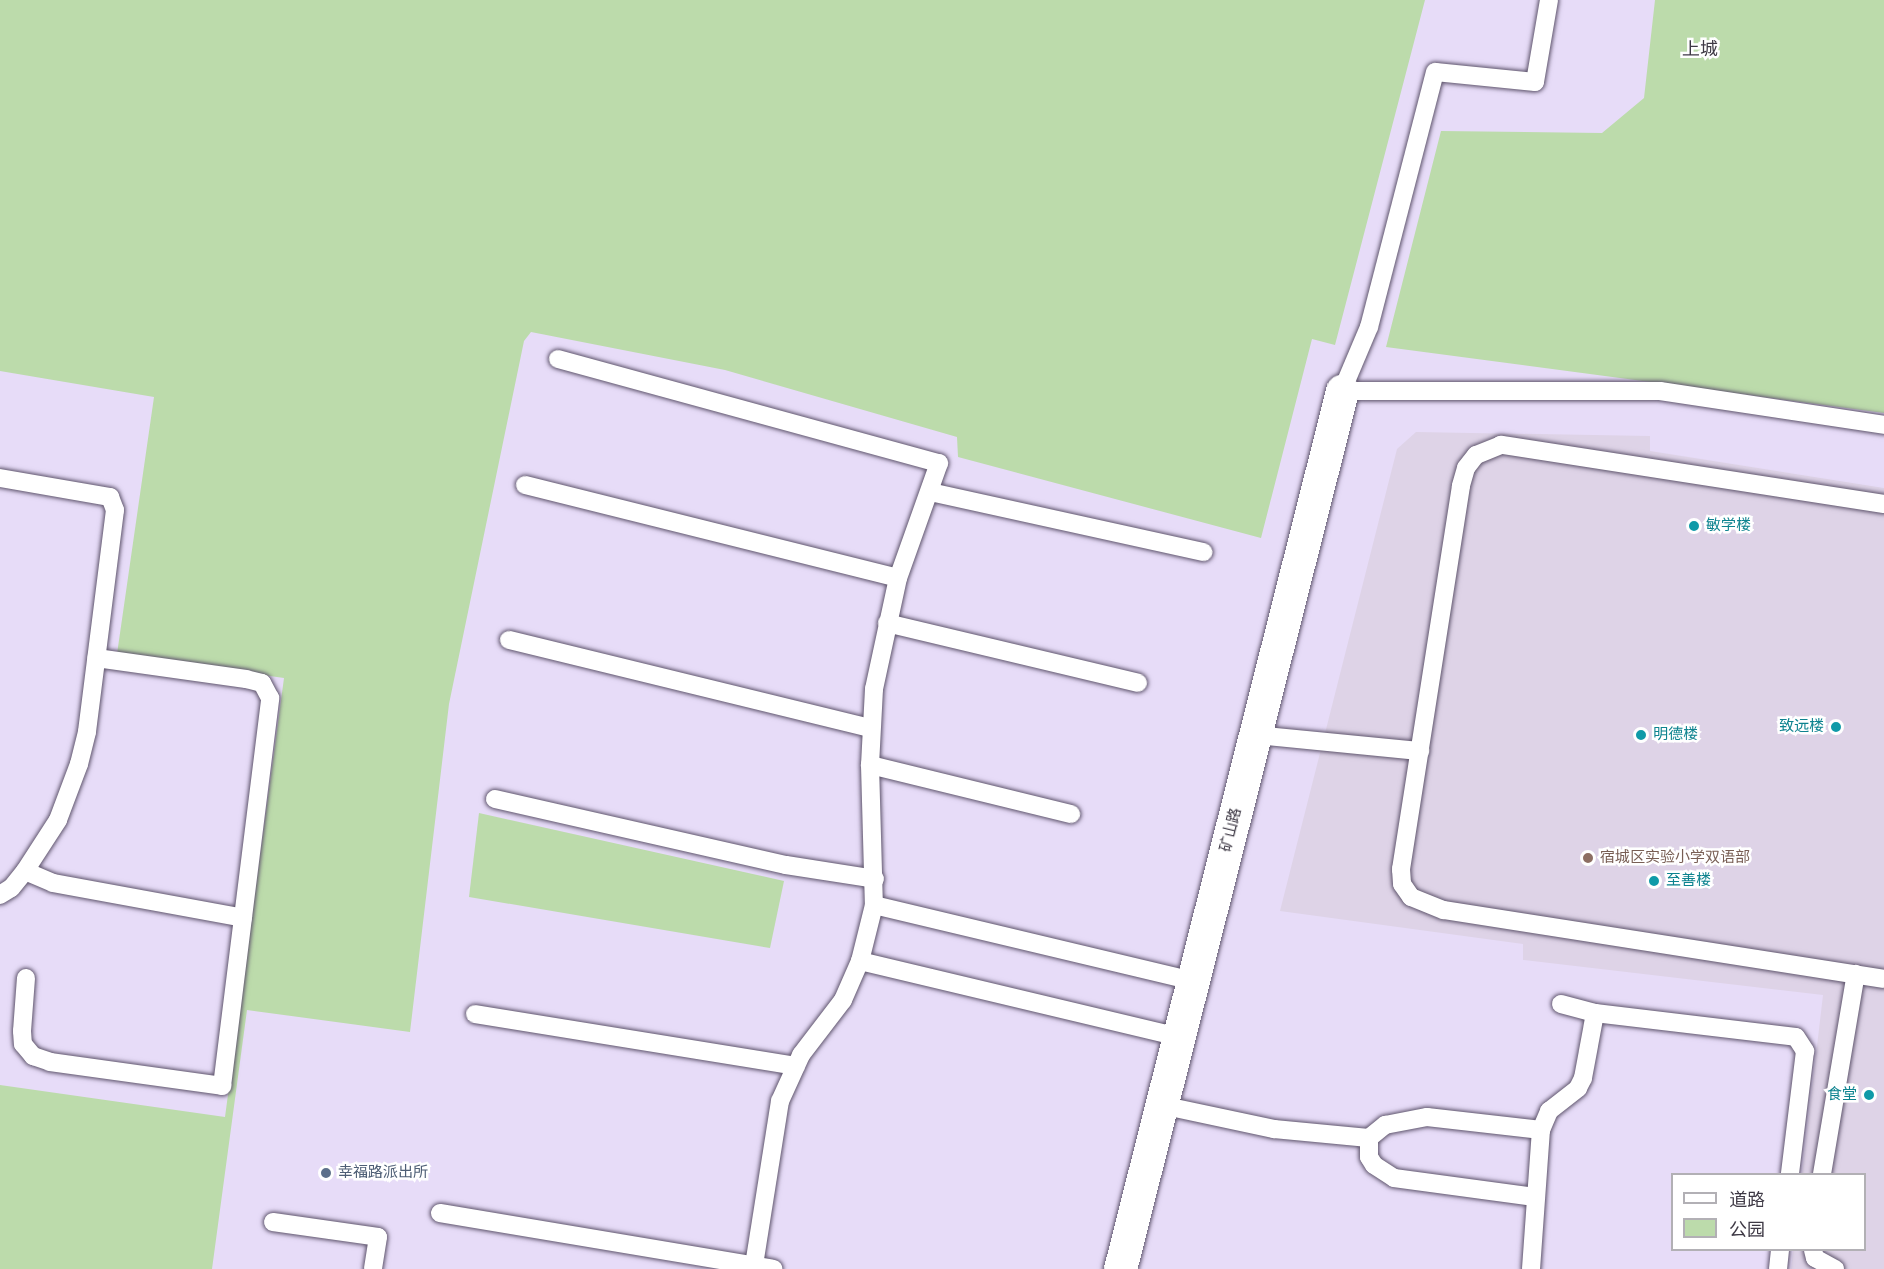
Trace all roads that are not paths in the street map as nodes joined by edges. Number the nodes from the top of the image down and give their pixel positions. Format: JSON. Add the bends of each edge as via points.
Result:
{"nodes":[{"id":1,"x":1549,"y":0,"type":"edge"},
{"id":2,"x":558,"y":359,"type":"dead end"},
{"id":3,"x":1342,"y":391,"type":"junction"},
{"id":4,"x":1884,"y":425,"type":"edge"},
{"id":5,"x":0,"y":478,"type":"edge"},
{"id":6,"x":525,"y":485,"type":"dead end"},
{"id":7,"x":930,"y":492,"type":"junction"},
{"id":8,"x":1884,"y":504,"type":"edge"},
{"id":9,"x":1204,"y":552,"type":"dead end"},
{"id":10,"x":898,"y":578,"type":"junction"},
{"id":11,"x":887,"y":623,"type":"junction"},
{"id":12,"x":509,"y":640,"type":"dead end"},
{"id":13,"x":96,"y":658,"type":"junction"},
{"id":14,"x":1138,"y":683,"type":"dead end"},
{"id":15,"x":870,"y":728,"type":"junction"},
{"id":16,"x":1256,"y":735,"type":"junction"},
{"id":17,"x":1420,"y":751,"type":"junction"},
{"id":18,"x":870,"y":765,"type":"junction"},
{"id":19,"x":495,"y":799,"type":"dead end"},
{"id":20,"x":1071,"y":814,"type":"dead end"},
{"id":21,"x":25,"y":871,"type":"junction"},
{"id":22,"x":875,"y":879,"type":"junction"},
{"id":23,"x":0,"y":895,"type":"edge"},
{"id":24,"x":874,"y":905,"type":"junction"},
{"id":25,"x":243,"y":918,"type":"junction"},
{"id":26,"x":860,"y":962,"type":"junction"},
{"id":27,"x":1856,"y":974,"type":"junction"},
{"id":28,"x":27,"y":978,"type":"dead end"},
{"id":29,"x":1884,"y":979,"type":"edge"},
{"id":30,"x":1192,"y":981,"type":"junction"},
{"id":31,"x":1561,"y":1004,"type":"dead end"},
{"id":32,"x":1595,"y":1013,"type":"junction"},
{"id":33,"x":475,"y":1014,"type":"dead end"},
{"id":34,"x":1178,"y":1037,"type":"junction"},
{"id":35,"x":796,"y":1066,"type":"junction"},
{"id":36,"x":1161,"y":1105,"type":"junction"},
{"id":37,"x":1541,"y":1130,"type":"junction"},
{"id":38,"x":1369,"y":1138,"type":"junction"},
{"id":39,"x":1790,"y":1173,"type":"edge"},
{"id":40,"x":1822,"y":1173,"type":"edge"},
{"id":41,"x":1535,"y":1197,"type":"junction"},
{"id":42,"x":440,"y":1213,"type":"dead end"},
{"id":43,"x":273,"y":1222,"type":"dead end"},
{"id":44,"x":1780,"y":1251,"type":"edge"},
{"id":45,"x":1813,"y":1251,"type":"edge"},
{"id":46,"x":710,"y":1264,"type":"edge"},
{"id":47,"x":754,"y":1266,"type":"junction"},
{"id":48,"x":373,"y":1269,"type":"edge"},
{"id":49,"x":773,"y":1269,"type":"edge"},
{"id":50,"x":1120,"y":1269,"type":"edge"},
{"id":51,"x":1531,"y":1269,"type":"edge"},
{"id":52,"x":1778,"y":1269,"type":"edge"},
{"id":53,"x":1835,"y":1269,"type":"edge"}],
"edges":[{"from":1,"to":3,"type":"lane","via":[[1535,82],[1435,72],[1369,327]]},
{"from":2,"to":7,"type":"lane","via":[[939,463]]},
{"from":3,"to":4,"type":"lane","via":[[1660,391]]},
{"from":3,"to":16,"type":"street","name":"矿山路"},
{"from":5,"to":13,"type":"lane","via":[[110,497],[115,510]]},
{"from":6,"to":10,"type":"lane"},
{"from":7,"to":9,"type":"lane"},
{"from":7,"to":10,"type":"lane"},
{"from":8,"to":17,"type":"lane","via":[[1502,445],[1476,455],[1466,468],[1461,486]]},
{"from":10,"to":11,"type":"lane"},
{"from":11,"to":14,"type":"lane"},
{"from":11,"to":15,"type":"lane"},
{"from":12,"to":15,"type":"lane"},
{"from":13,"to":21,"type":"lane","via":[[79,764],[58,820]]},
{"from":13,"to":25,"type":"lane","via":[[262,683],[270,698]]},
{"from":15,"to":18,"type":"lane"},
{"from":16,"to":17,"type":"lane"},
{"from":16,"to":30,"type":"street","name":"矿山路"},
{"from":17,"to":27,"type":"lane","via":[[1401,868],[1402,884],[1410,897],[1444,910]]},
{"from":18,"to":20,"type":"lane"},
{"from":18,"to":22,"type":"lane"},
{"from":19,"to":22,"type":"lane","via":[[786,865]]},
{"from":21,"to":23,"type":"lane"},
{"from":21,"to":25,"type":"lane","via":[[53,883]]},
{"from":22,"to":24,"type":"lane"},
{"from":24,"to":26,"type":"lane"},
{"from":24,"to":30,"type":"lane"},
{"from":25,"to":28,"type":"lane","via":[[222,1086],[50,1062],[33,1056],[23,1044],[22,1031]]},
{"from":26,"to":34,"type":"lane"},
{"from":26,"to":35,"type":"lane","via":[[843,1000]]},
{"from":27,"to":29,"type":"lane"},
{"from":27,"to":40,"type":"lane"},
{"from":30,"to":34,"type":"street","name":"矿山路"},
{"from":31,"to":32,"type":"lane"},
{"from":32,"to":37,"type":"lane","via":[[1583,1078],[1578,1088],[1549,1111]]},
{"from":32,"to":39,"type":"lane","via":[[1796,1037],[1804,1051]]},
{"from":33,"to":35,"type":"lane"},
{"from":34,"to":36,"type":"street","name":"矿山路"},
{"from":35,"to":47,"type":"lane","via":[[780,1101]]},
{"from":36,"to":38,"type":"lane","via":[[1274,1129]]},
{"from":36,"to":50,"type":"street","name":"矿山路"},
{"from":37,"to":38,"type":"lane","via":[[1427,1117],[1385,1125]]},
{"from":37,"to":41,"type":"lane"},
{"from":38,"to":41,"type":"lane","via":[[1369,1157],[1394,1178]]},
{"from":41,"to":51,"type":"lane"},
{"from":42,"to":46,"type":"lane"},
{"from":43,"to":48,"type":"lane","via":[[378,1237]]},
{"from":44,"to":52,"type":"lane"},
{"from":45,"to":53,"type":"lane","via":[[1815,1258]]},
{"from":46,"to":47,"type":"lane"},
{"from":47,"to":49,"type":"lane"}]}
